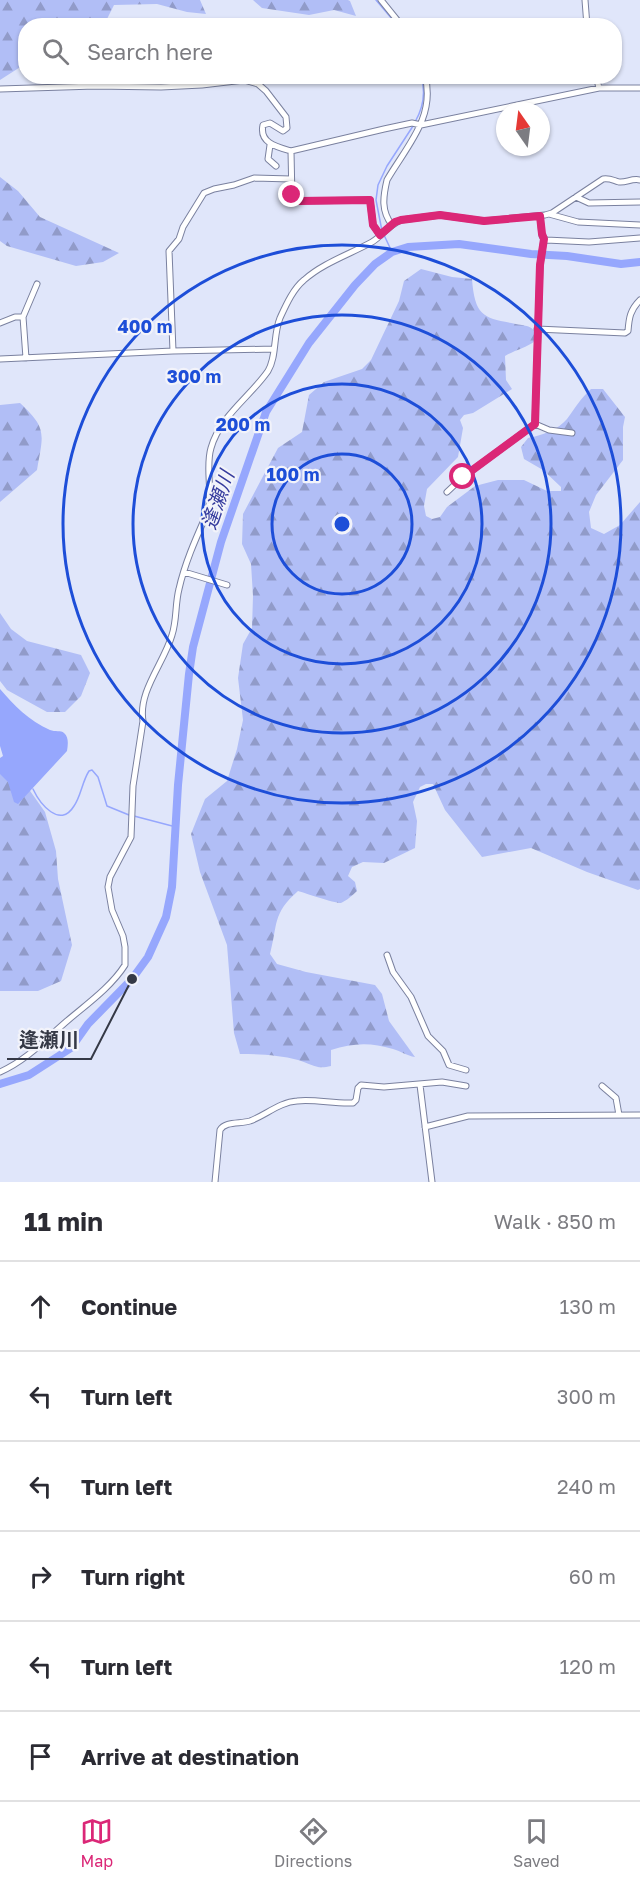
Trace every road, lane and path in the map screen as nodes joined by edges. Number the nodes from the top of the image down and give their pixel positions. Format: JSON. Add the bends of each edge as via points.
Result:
{"nodes":[{"id":1,"x":381,"y":0,"type":"edge"},
{"id":2,"x":585,"y":0,"type":"edge"},
{"id":3,"x":396,"y":18,"type":"edge"},
{"id":4,"x":586,"y":18,"type":"edge"},
{"id":5,"x":213,"y":84,"type":"edge"},
{"id":6,"x":258,"y":84,"type":"edge"},
{"id":7,"x":427,"y":84,"type":"edge"},
{"id":8,"x":598,"y":84,"type":"edge"},
{"id":9,"x":599,"y":88,"type":"junction"},
{"id":10,"x":640,"y":88,"type":"edge"},
{"id":11,"x":0,"y":89,"type":"edge"},
{"id":12,"x":417,"y":124,"type":"junction"},
{"id":13,"x":270,"y":145,"type":"junction"},
{"id":14,"x":291,"y":151,"type":"junction"},
{"id":15,"x":276,"y":165,"type":"dead end"},
{"id":16,"x":291,"y":179,"type":"junction"},
{"id":17,"x":640,"y":180,"type":"edge"},
{"id":18,"x":576,"y":197,"type":"junction"},
{"id":19,"x":640,"y":202,"type":"edge"},
{"id":20,"x":549,"y":214,"type":"junction"},
{"id":21,"x":540,"y":216,"type":"junction"},
{"id":22,"x":392,"y":225,"type":"junction"},
{"id":23,"x":640,"y":225,"type":"edge"},
{"id":24,"x":381,"y":235,"type":"junction"},
{"id":25,"x":640,"y":238,"type":"edge"},
{"id":26,"x":544,"y":241,"type":"junction"},
{"id":27,"x":37,"y":284,"type":"dead end"},
{"id":28,"x":640,"y":300,"type":"edge"},
{"id":29,"x":23,"y":316,"type":"junction"},
{"id":30,"x":0,"y":323,"type":"edge"},
{"id":31,"x":537,"y":329,"type":"junction"},
{"id":32,"x":274,"y":349,"type":"junction"},
{"id":33,"x":173,"y":351,"type":"junction"},
{"id":34,"x":26,"y":358,"type":"junction"},
{"id":35,"x":0,"y":359,"type":"edge"},
{"id":36,"x":535,"y":424,"type":"junction"},
{"id":37,"x":572,"y":433,"type":"dead end"},
{"id":38,"x":447,"y":492,"type":"dead end"},
{"id":39,"x":183,"y":572,"type":"junction"},
{"id":40,"x":227,"y":585,"type":"dead end"},
{"id":41,"x":387,"y":955,"type":"dead end"},
{"id":42,"x":466,"y":1070,"type":"dead end"},
{"id":43,"x":0,"y":1072,"type":"edge"},
{"id":44,"x":420,"y":1085,"type":"junction"},
{"id":45,"x":466,"y":1086,"type":"dead end"},
{"id":46,"x":602,"y":1086,"type":"dead end"},
{"id":47,"x":619,"y":1115,"type":"junction"},
{"id":48,"x":640,"y":1115,"type":"edge"},
{"id":49,"x":425,"y":1127,"type":"junction"},
{"id":50,"x":215,"y":1182,"type":"edge"},
{"id":51,"x":432,"y":1182,"type":"edge"}],
"edges":[{"from":1,"to":3,"type":"street"},
{"from":2,"to":4,"type":"street"},
{"from":5,"to":11,"type":"street"},
{"from":6,"to":13,"type":"street","via":[[288,124],[283,131],[270,123],[263,125],[264,138]]},
{"from":7,"to":12,"type":"street","via":[[425,117]]},
{"from":8,"to":9,"type":"street"},
{"from":9,"to":10,"type":"street"},
{"from":9,"to":12,"type":"street"},
{"from":12,"to":14,"type":"street"},
{"from":12,"to":22,"type":"street","via":[[387,180],[384,210]]},
{"from":13,"to":14,"type":"street"},
{"from":13,"to":15,"type":"street","via":[[268,159]]},
{"from":14,"to":16,"type":"street"},
{"from":16,"to":24,"type":"street","via":[[295,201],[370,200],[373,225]]},
{"from":16,"to":33,"type":"street","via":[[254,178],[204,193],[169,251]]},
{"from":17,"to":18,"type":"street","via":[[603,179]]},
{"from":18,"to":19,"type":"street","via":[[589,203]]},
{"from":18,"to":20,"type":"street"},
{"from":20,"to":21,"type":"street"},
{"from":20,"to":23,"type":"street","via":[[578,222]]},
{"from":21,"to":22,"type":"street","via":[[484,221],[440,215],[401,220]]},
{"from":21,"to":26,"type":"street"},
{"from":22,"to":24,"type":"street"},
{"from":24,"to":32,"type":"street","via":[[298,285],[279,320]]},
{"from":25,"to":26,"type":"street"},
{"from":26,"to":31,"type":"street"},
{"from":27,"to":29,"type":"street"},
{"from":28,"to":31,"type":"street","via":[[631,310],[625,333]]},
{"from":29,"to":30,"type":"street"},
{"from":29,"to":34,"type":"street"},
{"from":31,"to":36,"type":"street"},
{"from":32,"to":33,"type":"street"},
{"from":32,"to":39,"type":"street","via":[[269,369],[214,439],[208,463],[210,505]]},
{"from":33,"to":34,"type":"street"},
{"from":34,"to":35,"type":"street"},
{"from":36,"to":37,"type":"street"},
{"from":36,"to":38,"type":"street"},
{"from":39,"to":40,"type":"street"},
{"from":39,"to":43,"type":"street","via":[[172,635],[142,712],[131,837],[108,887],[123,936],[125,965],[90,1003],[25,1058]]},
{"from":41,"to":42,"type":"street","via":[[428,1036],[443,1051],[450,1066]]},
{"from":44,"to":45,"type":"street"},
{"from":44,"to":49,"type":"street"},
{"from":44,"to":50,"type":"street","via":[[361,1085],[353,1103],[296,1101],[249,1121],[224,1125],[220,1130]]},
{"from":46,"to":47,"type":"street","via":[[616,1098]]},
{"from":47,"to":48,"type":"street"},
{"from":47,"to":49,"type":"street","via":[[468,1116]]},
{"from":49,"to":51,"type":"street"}]}
